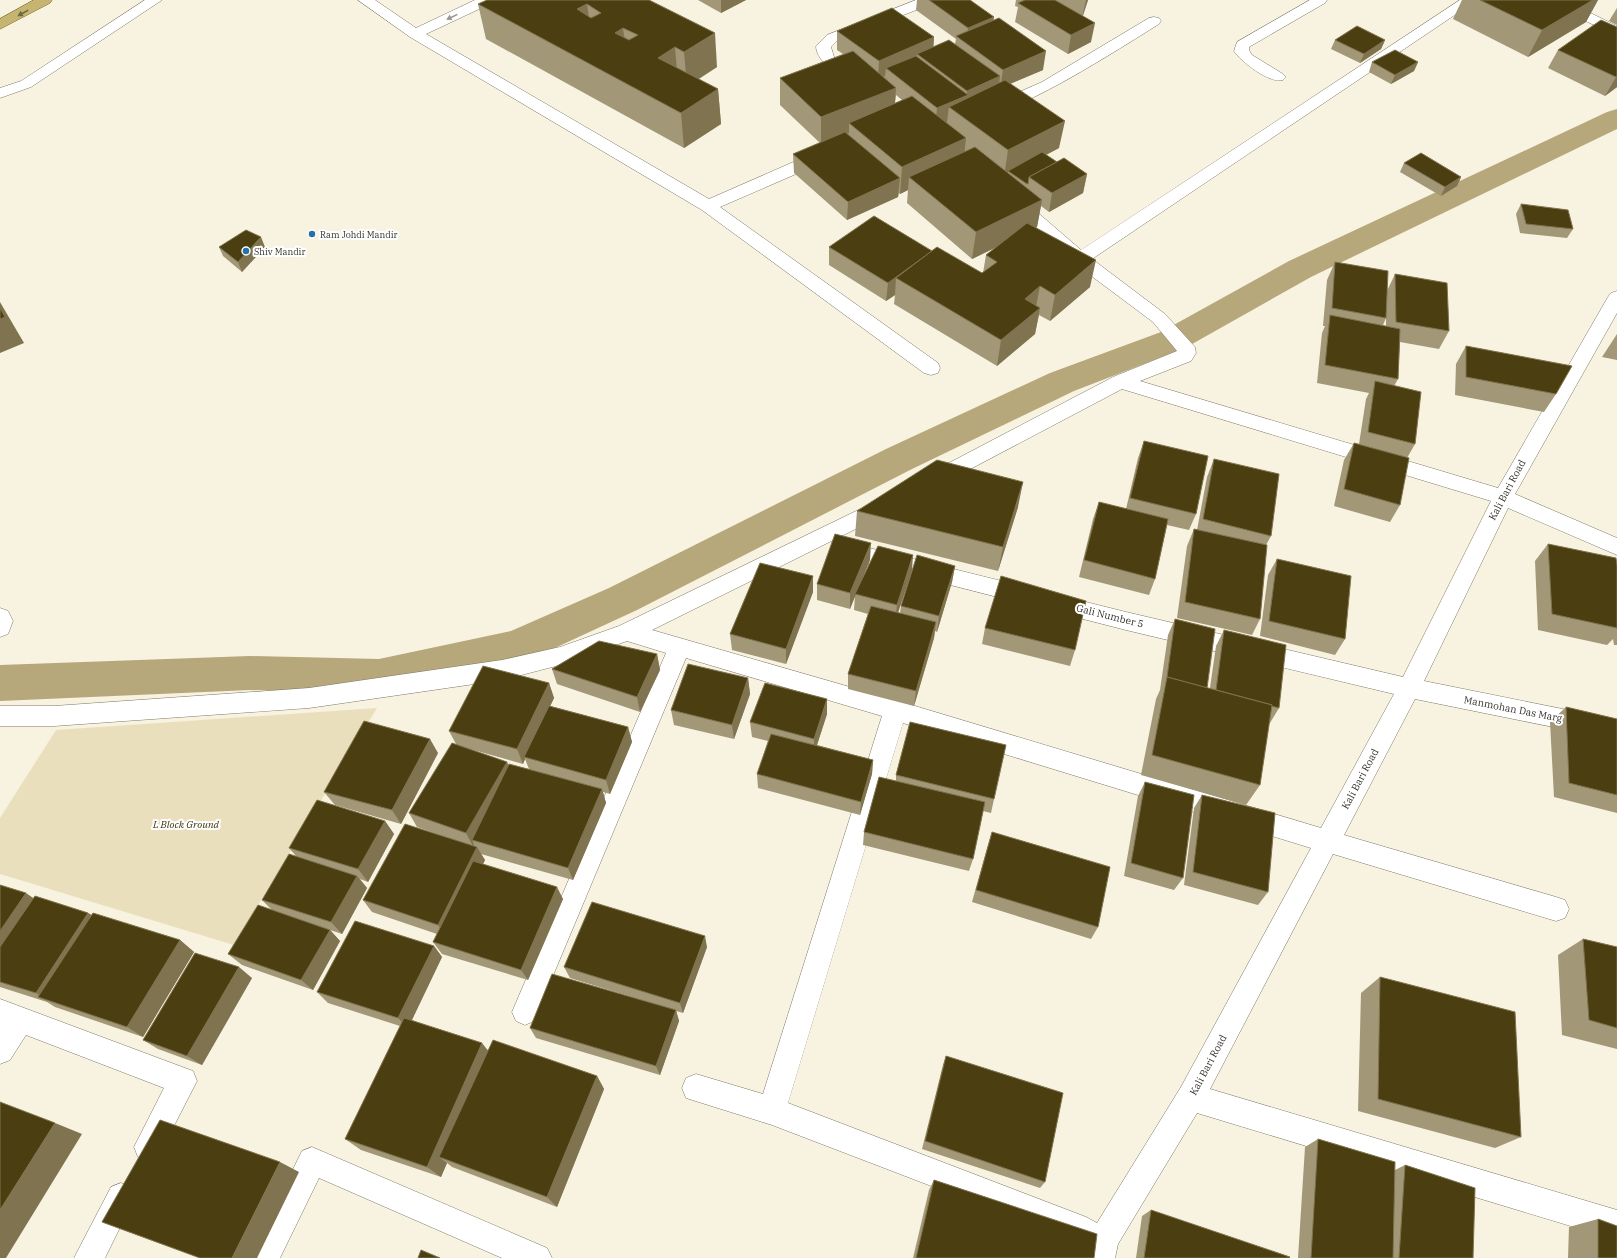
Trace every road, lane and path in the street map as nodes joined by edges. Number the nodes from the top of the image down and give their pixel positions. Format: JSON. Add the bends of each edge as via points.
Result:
{"nodes":[{"id":1,"x":45,"y":0,"type":"edge"},
{"id":2,"x":155,"y":0,"type":"edge"},
{"id":3,"x":365,"y":0,"type":"edge"},
{"id":4,"x":487,"y":0,"type":"edge"},
{"id":5,"x":929,"y":0,"type":"edge"},
{"id":6,"x":1320,"y":0,"type":"edge"},
{"id":7,"x":1470,"y":0,"type":"edge"},
{"id":8,"x":1553,"y":0,"type":"edge"},
{"id":9,"x":1154,"y":21,"type":"dead end"},
{"id":10,"x":0,"y":25,"type":"edge"},
{"id":11,"x":1617,"y":32,"type":"edge"},
{"id":12,"x":415,"y":34,"type":"junction"},
{"id":13,"x":1278,"y":77,"type":"dead end"},
{"id":14,"x":869,"y":87,"type":"edge"},
{"id":15,"x":0,"y":93,"type":"edge"},
{"id":16,"x":985,"y":112,"type":"edge"},
{"id":17,"x":832,"y":152,"type":"edge"},
{"id":18,"x":1002,"y":191,"type":"edge"},
{"id":19,"x":708,"y":206,"type":"junction"},
{"id":20,"x":1080,"y":259,"type":"junction"},
{"id":21,"x":1615,"y":305,"type":"edge"},
{"id":22,"x":931,"y":368,"type":"dead end"},
{"id":23,"x":1120,"y":382,"type":"junction"},
{"id":24,"x":1503,"y":497,"type":"junction"},
{"id":25,"x":812,"y":541,"type":"junction"},
{"id":26,"x":1617,"y":547,"type":"edge"},
{"id":27,"x":626,"y":632,"type":"junction"},
{"id":28,"x":680,"y":647,"type":"junction"},
{"id":29,"x":1409,"y":688,"type":"junction"},
{"id":30,"x":895,"y":710,"type":"junction"},
{"id":31,"x":0,"y":716,"type":"edge"},
{"id":32,"x":1617,"y":730,"type":"edge"},
{"id":33,"x":1326,"y":842,"type":"junction"},
{"id":34,"x":1556,"y":910,"type":"dead end"},
{"id":35,"x":525,"y":1012,"type":"dead end"},
{"id":36,"x":10,"y":1016,"type":"edge"},
{"id":37,"x":0,"y":1050,"type":"edge"},
{"id":38,"x":696,"y":1088,"type":"dead end"},
{"id":39,"x":1190,"y":1097,"type":"junction"},
{"id":40,"x":772,"y":1110,"type":"junction"},
{"id":41,"x":1617,"y":1225,"type":"edge"},
{"id":42,"x":1102,"y":1249,"type":"edge"},
{"id":43,"x":89,"y":1258,"type":"edge"},
{"id":44,"x":264,"y":1258,"type":"edge"},
{"id":45,"x":537,"y":1258,"type":"edge"}],
"edges":[{"from":1,"to":10,"type":"main road","one_way":true},
{"from":2,"to":15,"type":"street","via":[[26,84]]},
{"from":3,"to":12,"type":"street"},
{"from":4,"to":12,"type":"street","one_way":true},
{"from":5,"to":14,"type":"street","via":[[832,38],[823,46],[822,52],[826,58]]},
{"from":6,"to":13,"type":"street","via":[[1242,45],[1241,51],[1247,58]]},
{"from":7,"to":20,"type":"street"},
{"from":8,"to":11,"type":"street"},
{"from":9,"to":16,"type":"street","via":[[1047,85]]},
{"from":12,"to":19,"type":"street"},
{"from":17,"to":19,"type":"street"},
{"from":18,"to":20,"type":"street"},
{"from":19,"to":22,"type":"street"},
{"from":20,"to":23,"type":"street","via":[[1159,318],[1186,347],[1187,353],[1184,356]]},
{"from":21,"to":24,"type":"street","name":"Kali Bari Road"},
{"from":23,"to":24,"type":"street"},
{"from":23,"to":25,"type":"street"},
{"from":24,"to":26,"type":"street"},
{"from":24,"to":29,"type":"street","name":"Kali Bari Road"},
{"from":25,"to":27,"type":"street"},
{"from":25,"to":29,"type":"street","name":"Gali Number 5","via":[[1111,617]]},
{"from":27,"to":28,"type":"street"},
{"from":27,"to":31,"type":"street","via":[[560,656],[502,670],[309,698],[54,716]]},
{"from":28,"to":30,"type":"street"},
{"from":28,"to":35,"type":"street"},
{"from":29,"to":32,"type":"street","name":"Manmohan Das Marg"},
{"from":29,"to":33,"type":"street","name":"Kali Bari Road"},
{"from":30,"to":33,"type":"street"},
{"from":30,"to":40,"type":"street"},
{"from":33,"to":34,"type":"street"},
{"from":33,"to":39,"type":"street","name":"Kali Bari Road"},
{"from":36,"to":37,"type":"street"},
{"from":36,"to":43,"type":"street","via":[[183,1081]]},
{"from":38,"to":40,"type":"street"},
{"from":39,"to":41,"type":"street"},
{"from":39,"to":42,"type":"street","name":"Kali Bari Road"},
{"from":40,"to":42,"type":"street"},
{"from":44,"to":45,"type":"street","via":[[312,1161]]}]}
